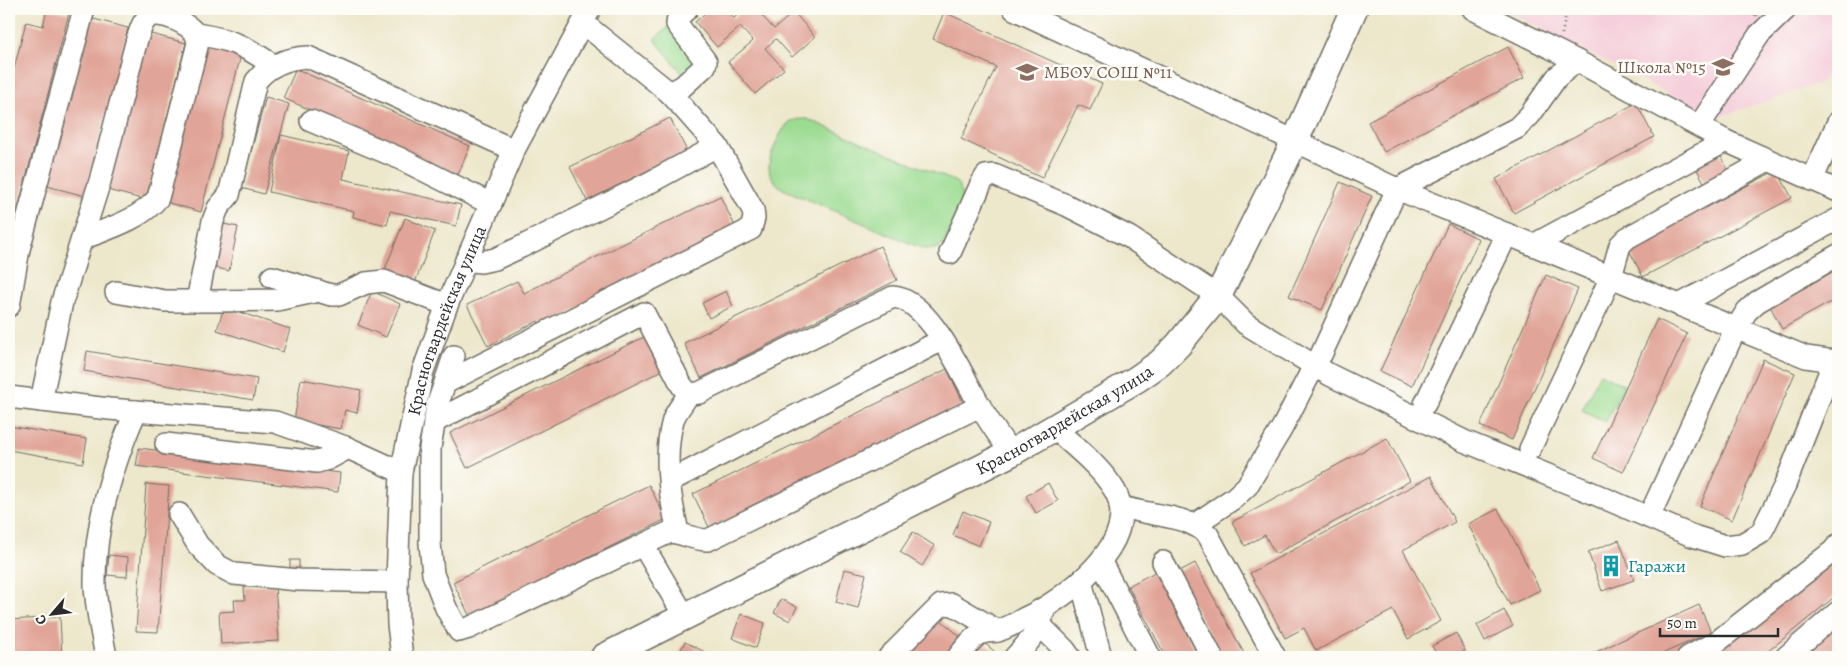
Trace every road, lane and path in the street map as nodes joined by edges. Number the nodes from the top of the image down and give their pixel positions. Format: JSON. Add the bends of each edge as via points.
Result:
{"nodes":[{"id":1,"x":84,"y":9,"type":"edge"},
{"id":2,"x":687,"y":9,"type":"edge"},
{"id":3,"x":1014,"y":9,"type":"edge"},
{"id":4,"x":1354,"y":9,"type":"edge"},
{"id":5,"x":1473,"y":9,"type":"edge"},
{"id":6,"x":1568,"y":9,"type":"edge"},
{"id":7,"x":1786,"y":9,"type":"edge"},
{"id":8,"x":586,"y":16,"type":"edge"},
{"id":9,"x":140,"y":17,"type":"edge"},
{"id":10,"x":196,"y":34,"type":"junction"},
{"id":11,"x":1558,"y":51,"type":"junction"},
{"id":12,"x":1577,"y":61,"type":"junction"},
{"id":13,"x":274,"y":66,"type":"junction"},
{"id":14,"x":670,"y":94,"type":"junction"},
{"id":15,"x":311,"y":121,"type":"dead end"},
{"id":16,"x":1838,"y":122,"type":"edge"},
{"id":17,"x":1699,"y":126,"type":"junction"},
{"id":18,"x":1296,"y":139,"type":"junction"},
{"id":19,"x":1726,"y":141,"type":"junction"},
{"id":20,"x":717,"y":146,"type":"junction"},
{"id":21,"x":514,"y":150,"type":"junction"},
{"id":22,"x":1768,"y":160,"type":"junction"},
{"id":23,"x":1812,"y":180,"type":"junction"},
{"id":24,"x":1397,"y":188,"type":"junction"},
{"id":25,"x":1838,"y":191,"type":"edge"},
{"id":26,"x":491,"y":204,"type":"junction"},
{"id":27,"x":1838,"y":219,"type":"edge"},
{"id":28,"x":1506,"y":234,"type":"junction"},
{"id":29,"x":82,"y":239,"type":"junction"},
{"id":30,"x":1533,"y":245,"type":"junction"},
{"id":31,"x":950,"y":253,"type":"dead end"},
{"id":32,"x":1838,"y":254,"type":"edge"},
{"id":33,"x":466,"y":260,"type":"junction"},
{"id":34,"x":272,"y":277,"type":"dead end"},
{"id":35,"x":1611,"y":277,"type":"junction"},
{"id":36,"x":319,"y":291,"type":"junction"},
{"id":37,"x":116,"y":292,"type":"dead end"},
{"id":38,"x":1218,"y":296,"type":"junction"},
{"id":39,"x":197,"y":301,"type":"junction"},
{"id":40,"x":447,"y":305,"type":"junction"},
{"id":41,"x":1679,"y":305,"type":"junction"},
{"id":42,"x":9,"y":306,"type":"edge"},
{"id":43,"x":1736,"y":328,"type":"junction"},
{"id":44,"x":942,"y":340,"type":"junction"},
{"id":45,"x":454,"y":356,"type":"dead end"},
{"id":46,"x":1317,"y":360,"type":"junction"},
{"id":47,"x":1836,"y":360,"type":"edge"},
{"id":48,"x":447,"y":382,"type":"junction"},
{"id":49,"x":689,"y":394,"type":"junction"},
{"id":50,"x":9,"y":397,"type":"edge"},
{"id":51,"x":41,"y":401,"type":"junction"},
{"id":52,"x":1425,"y":404,"type":"dead end"},
{"id":53,"x":980,"y":406,"type":"junction"},
{"id":54,"x":136,"y":411,"type":"junction"},
{"id":55,"x":434,"y":422,"type":"junction"},
{"id":56,"x":1054,"y":428,"type":"junction"},
{"id":57,"x":166,"y":444,"type":"dead end"},
{"id":58,"x":348,"y":448,"type":"junction"},
{"id":59,"x":1530,"y":450,"type":"dead end"},
{"id":60,"x":1011,"y":452,"type":"junction"},
{"id":61,"x":402,"y":472,"type":"junction"},
{"id":62,"x":670,"y":481,"type":"junction"},
{"id":63,"x":1120,"y":506,"type":"junction"},
{"id":64,"x":179,"y":514,"type":"dead end"},
{"id":65,"x":1649,"y":517,"type":"junction"},
{"id":66,"x":1194,"y":525,"type":"junction"},
{"id":67,"x":678,"y":532,"type":"junction"},
{"id":68,"x":430,"y":544,"type":"junction"},
{"id":69,"x":643,"y":545,"type":"junction"},
{"id":70,"x":1838,"y":545,"type":"edge"},
{"id":71,"x":397,"y":546,"type":"junction"},
{"id":72,"x":1101,"y":562,"type":"junction"},
{"id":73,"x":1163,"y":562,"type":"dead end"},
{"id":74,"x":1081,"y":581,"type":"junction"},
{"id":75,"x":397,"y":582,"type":"junction"},
{"id":76,"x":1838,"y":612,"type":"edge"},
{"id":77,"x":1043,"y":616,"type":"junction"},
{"id":78,"x":685,"y":617,"type":"junction"},
{"id":79,"x":998,"y":630,"type":"junction"},
{"id":80,"x":106,"y":657,"type":"edge"},
{"id":81,"x":402,"y":657,"type":"edge"},
{"id":82,"x":604,"y":657,"type":"edge"},
{"id":83,"x":889,"y":657,"type":"edge"},
{"id":84,"x":958,"y":657,"type":"edge"},
{"id":85,"x":1015,"y":657,"type":"edge"},
{"id":86,"x":1070,"y":657,"type":"edge"},
{"id":87,"x":1101,"y":657,"type":"edge"},
{"id":88,"x":1150,"y":657,"type":"edge"},
{"id":89,"x":1212,"y":657,"type":"edge"},
{"id":90,"x":1275,"y":657,"type":"edge"},
{"id":91,"x":1688,"y":657,"type":"edge"},
{"id":92,"x":1786,"y":657,"type":"edge"}],
"edges":[{"from":1,"to":42,"type":"street","via":[[19,249]]},
{"from":2,"to":14,"type":"street","via":[[678,17],[677,24],[706,62],[683,86]]},
{"from":3,"to":18,"type":"street"},
{"from":4,"to":18,"type":"main road","name":"Красногвардейская улица"},
{"from":5,"to":11,"type":"street"},
{"from":6,"to":11,"type":"path"},
{"from":7,"to":17,"type":"street","via":[[1759,35]]},
{"from":8,"to":14,"type":"street"},
{"from":8,"to":21,"type":"street","name":"Красногвардейская улица"},
{"from":9,"to":10,"type":"street","via":[[159,15],[177,20]]},
{"from":9,"to":29,"type":"street","via":[[138,38]]},
{"from":10,"to":13,"type":"street","via":[[241,45]]},
{"from":10,"to":29,"type":"street","via":[[198,42],[158,198],[149,208]]},
{"from":11,"to":12,"type":"street"},
{"from":12,"to":17,"type":"street"},
{"from":12,"to":24,"type":"street","via":[[1557,77],[1517,128]]},
{"from":13,"to":21,"type":"street","via":[[293,58],[308,57]]},
{"from":13,"to":39,"type":"street","via":[[256,82],[229,195],[218,208],[213,221]]},
{"from":14,"to":20,"type":"street"},
{"from":15,"to":26,"type":"street","via":[[399,158]]},
{"from":16,"to":23,"type":"street"},
{"from":17,"to":19,"type":"street"},
{"from":18,"to":24,"type":"street"},
{"from":18,"to":38,"type":"main road","name":"Красногвардейская улица"},
{"from":19,"to":22,"type":"street"},
{"from":19,"to":30,"type":"street"},
{"from":20,"to":33,"type":"street","via":[[521,247],[481,262]]},
{"from":20,"to":48,"type":"street","via":[[753,210],[751,229]]},
{"from":21,"to":26,"type":"street","name":"Красногвардейская улица"},
{"from":22,"to":23,"type":"street"},
{"from":22,"to":35,"type":"street","via":[[1627,238],[1620,245]]},
{"from":23,"to":25,"type":"street"},
{"from":24,"to":28,"type":"street"},
{"from":24,"to":46,"type":"street"},
{"from":26,"to":33,"type":"street","name":"Красногвардейская улица"},
{"from":27,"to":41,"type":"street"},
{"from":28,"to":30,"type":"street"},
{"from":28,"to":52,"type":"street"},
{"from":29,"to":51,"type":"street","via":[[62,302]]},
{"from":30,"to":35,"type":"street"},
{"from":31,"to":38,"type":"street","via":[[981,184],[986,176],[994,174],[1129,237]]},
{"from":32,"to":43,"type":"street","via":[[1757,302],[1746,311]]},
{"from":33,"to":40,"type":"street","name":"Красногвардейская улица"},
{"from":34,"to":36,"type":"street"},
{"from":35,"to":41,"type":"street"},
{"from":35,"to":59,"type":"street"},
{"from":36,"to":39,"type":"street","via":[[277,300]]},
{"from":36,"to":40,"type":"street","via":[[339,295],[366,283],[384,281]]},
{"from":37,"to":39,"type":"street","via":[[165,301]]},
{"from":38,"to":46,"type":"street","via":[[1246,324]]},
{"from":38,"to":56,"type":"main road","name":"Красногвардейская улица","via":[[1160,363]]},
{"from":40,"to":61,"type":"street","name":"Красногвардейская улица","via":[[423,371]]},
{"from":41,"to":43,"type":"street"},
{"from":43,"to":47,"type":"street","via":[[1806,357]]},
{"from":43,"to":65,"type":"street"},
{"from":44,"to":49,"type":"street","via":[[909,301],[893,297],[699,393]]},
{"from":44,"to":53,"type":"street","via":[[956,359]]},
{"from":44,"to":62,"type":"street"},
{"from":45,"to":48,"type":"street"},
{"from":46,"to":65,"type":"street","via":[[1464,441]]},
{"from":46,"to":66,"type":"street","via":[[1247,486]]},
{"from":47,"to":65,"type":"street","via":[[1785,485],[1760,533],[1742,544],[1725,546]]},
{"from":48,"to":55,"type":"street"},
{"from":49,"to":55,"type":"street","via":[[644,313]]},
{"from":49,"to":62,"type":"street","via":[[673,419],[668,463]]},
{"from":50,"to":51,"type":"street"},
{"from":51,"to":54,"type":"street"},
{"from":53,"to":60,"type":"street"},
{"from":53,"to":67,"type":"street","via":[[708,540]]},
{"from":54,"to":58,"type":"street","via":[[275,422]]},
{"from":54,"to":80,"type":"street","via":[[112,476],[95,555],[95,588]]},
{"from":55,"to":68,"type":"street","via":[[430,448]]},
{"from":56,"to":60,"type":"main road","name":"Красногвардейская улица"},
{"from":56,"to":63,"type":"street","via":[[1102,474],[1115,492]]},
{"from":57,"to":58,"type":"street","via":[[317,462]]},
{"from":58,"to":61,"type":"street"},
{"from":60,"to":78,"type":"main road","name":"Красногвардейская улица"},
{"from":61,"to":71,"type":"street","name":"Красногвардейская улица"},
{"from":62,"to":67,"type":"street"},
{"from":63,"to":66,"type":"street"},
{"from":63,"to":72,"type":"street","via":[[1120,526]]},
{"from":64,"to":75,"type":"street","via":[[198,546],[217,565],[234,574],[299,580]]},
{"from":66,"to":90,"type":"street","via":[[1208,536]]},
{"from":67,"to":69,"type":"street","via":[[670,532]]},
{"from":68,"to":69,"type":"street","via":[[433,574],[459,631]]},
{"from":68,"to":71,"type":"street"},
{"from":69,"to":78,"type":"street"},
{"from":70,"to":91,"type":"street","via":[[1718,641]]},
{"from":71,"to":75,"type":"street","name":"Красногвардейская улица"},
{"from":72,"to":74,"type":"street"},
{"from":72,"to":88,"type":"street"},
{"from":73,"to":89,"type":"street"},
{"from":74,"to":77,"type":"street"},
{"from":74,"to":87,"type":"street"},
{"from":75,"to":81,"type":"street","name":"Красногвардейская улица"},
{"from":76,"to":92,"type":"street"},
{"from":77,"to":79,"type":"street"},
{"from":77,"to":85,"type":"street","via":[[1032,638]]},
{"from":77,"to":86,"type":"street"},
{"from":78,"to":82,"type":"main road","name":"Красногвардейская улица"},
{"from":79,"to":83,"type":"street","via":[[952,604],[941,605]]},
{"from":79,"to":84,"type":"street","via":[[977,635]]}]}
